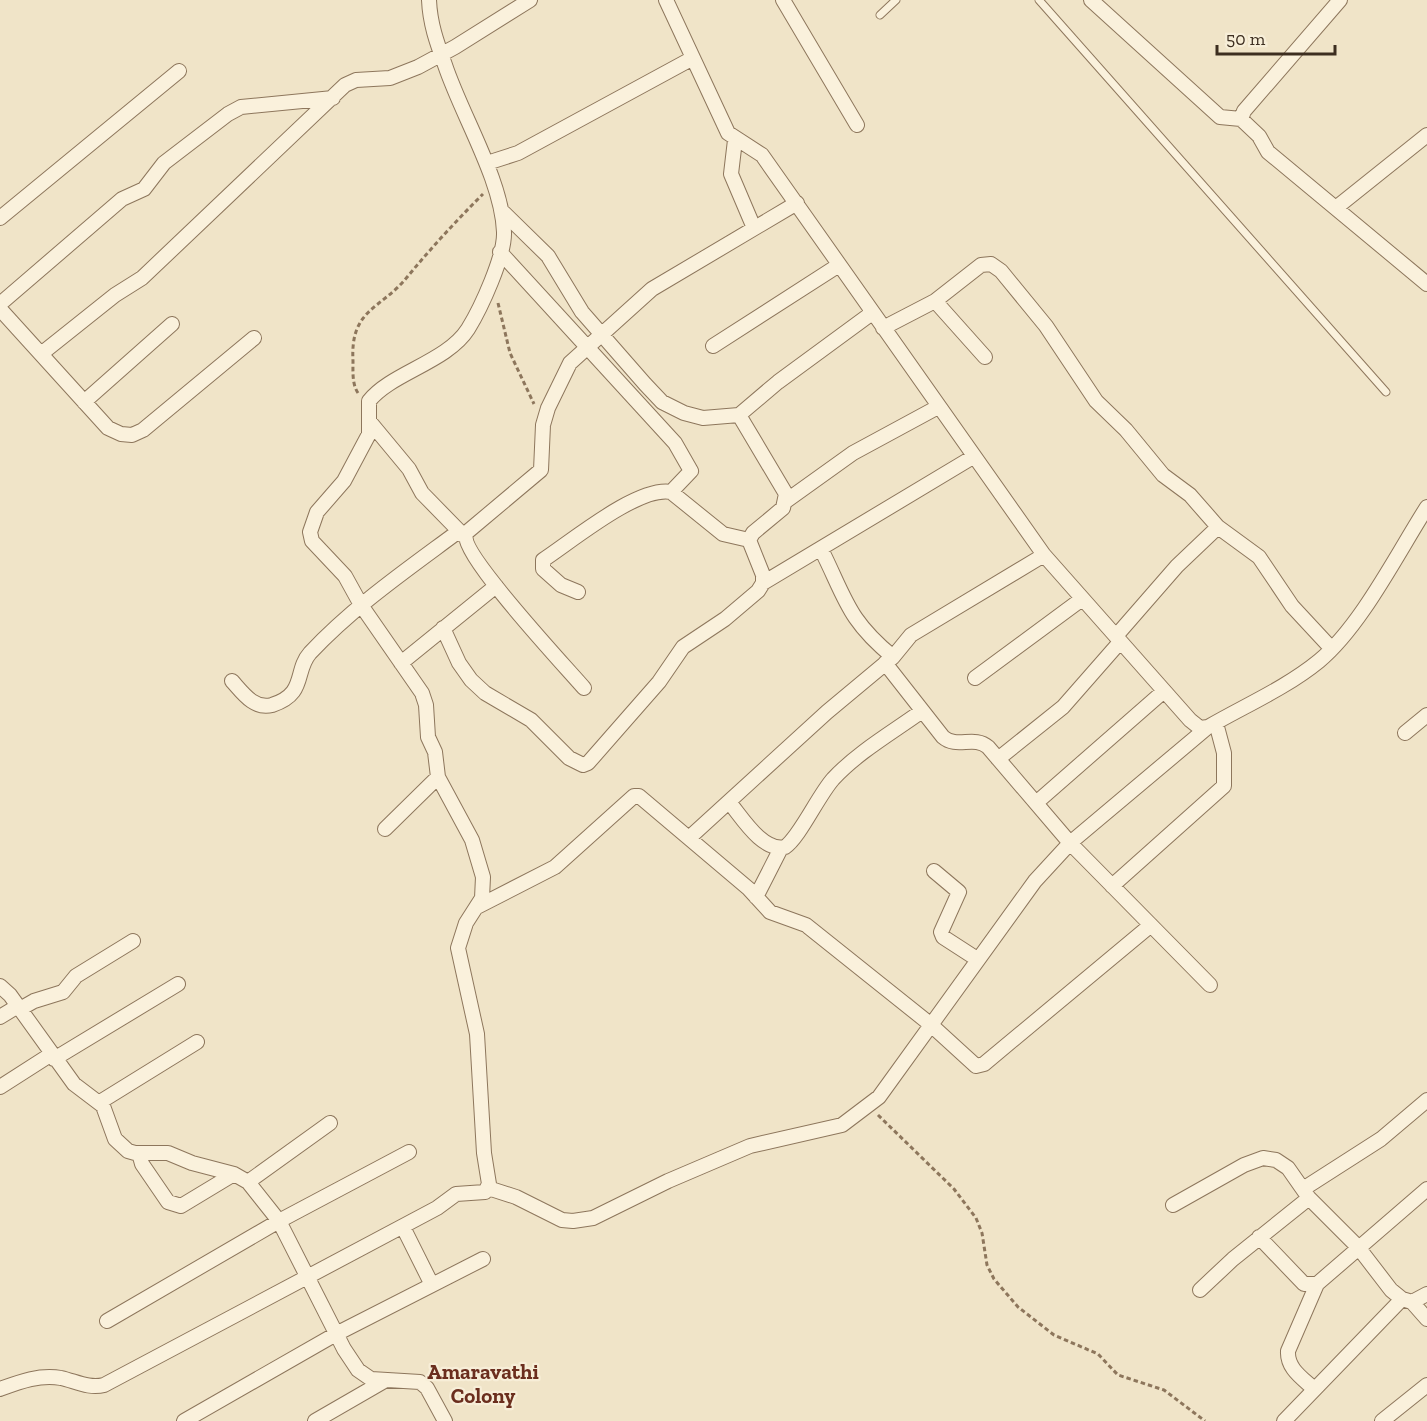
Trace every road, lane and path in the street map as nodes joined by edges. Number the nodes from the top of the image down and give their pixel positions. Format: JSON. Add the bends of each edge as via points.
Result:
{"nodes":[{"id":1,"x":429,"y":0,"type":"edge"},
{"id":2,"x":530,"y":0,"type":"edge"},
{"id":3,"x":666,"y":0,"type":"edge"},
{"id":4,"x":783,"y":0,"type":"edge"},
{"id":5,"x":896,"y":0,"type":"edge"},
{"id":6,"x":1039,"y":0,"type":"edge"},
{"id":7,"x":1091,"y":0,"type":"edge"},
{"id":8,"x":1340,"y":0,"type":"edge"},
{"id":9,"x":880,"y":15,"type":"dead end"},
{"id":10,"x":441,"y":54,"type":"junction"},
{"id":11,"x":693,"y":58,"type":"junction"},
{"id":12,"x":179,"y":71,"type":"dead end"},
{"id":13,"x":333,"y":98,"type":"junction"},
{"id":14,"x":1241,"y":119,"type":"junction"},
{"id":15,"x":857,"y":125,"type":"dead end"},
{"id":16,"x":1427,"y":135,"type":"edge"},
{"id":17,"x":735,"y":140,"type":"junction"},
{"id":18,"x":487,"y":163,"type":"junction"},
{"id":19,"x":493,"y":184,"type":"junction"},
{"id":20,"x":797,"y":203,"type":"junction"},
{"id":21,"x":1338,"y":207,"type":"junction"},
{"id":22,"x":502,"y":211,"type":"junction"},
{"id":23,"x":0,"y":218,"type":"edge"},
{"id":24,"x":754,"y":228,"type":"junction"},
{"id":25,"x":500,"y":252,"type":"junction"},
{"id":26,"x":839,"y":265,"type":"junction"},
{"id":27,"x":491,"y":277,"type":"junction"},
{"id":28,"x":1427,"y":284,"type":"edge"},
{"id":29,"x":935,"y":301,"type":"junction"},
{"id":30,"x":0,"y":304,"type":"edge"},
{"id":31,"x":0,"y":309,"type":"edge"},
{"id":32,"x":873,"y":313,"type":"junction"},
{"id":33,"x":172,"y":324,"type":"dead end"},
{"id":34,"x":883,"y":328,"type":"junction"},
{"id":35,"x":601,"y":334,"type":"junction"},
{"id":36,"x":254,"y":339,"type":"dead end"},
{"id":37,"x":587,"y":346,"type":"junction"},
{"id":38,"x":713,"y":346,"type":"dead end"},
{"id":39,"x":40,"y":354,"type":"junction"},
{"id":40,"x":984,"y":357,"type":"dead end"},
{"id":41,"x":1386,"y":392,"type":"dead end"},
{"id":42,"x":369,"y":401,"type":"junction"},
{"id":43,"x":84,"y":402,"type":"junction"},
{"id":44,"x":938,"y":407,"type":"junction"},
{"id":45,"x":739,"y":415,"type":"junction"},
{"id":46,"x":370,"y":422,"type":"junction"},
{"id":47,"x":543,"y":425,"type":"junction"},
{"id":48,"x":973,"y":457,"type":"junction"},
{"id":49,"x":671,"y":492,"type":"junction"},
{"id":50,"x":786,"y":501,"type":"junction"},
{"id":51,"x":1427,"y":507,"type":"edge"},
{"id":52,"x":1218,"y":527,"type":"junction"},
{"id":53,"x":462,"y":534,"type":"junction"},
{"id":54,"x":749,"y":540,"type":"junction"},
{"id":55,"x":821,"y":549,"type":"junction"},
{"id":56,"x":1044,"y":555,"type":"junction"},
{"id":57,"x":764,"y":583,"type":"junction"},
{"id":58,"x":496,"y":586,"type":"junction"},
{"id":59,"x":578,"y":592,"type":"dead end"},
{"id":60,"x":1082,"y":599,"type":"junction"},
{"id":61,"x":361,"y":605,"type":"junction"},
{"id":62,"x":443,"y":628,"type":"junction"},
{"id":63,"x":1118,"y":639,"type":"junction"},
{"id":64,"x":1331,"y":648,"type":"junction"},
{"id":65,"x":889,"y":660,"type":"junction"},
{"id":66,"x":401,"y":663,"type":"junction"},
{"id":67,"x":975,"y":678,"type":"dead end"},
{"id":68,"x":232,"y":681,"type":"dead end"},
{"id":69,"x":584,"y":688,"type":"dead end"},
{"id":70,"x":1164,"y":691,"type":"junction"},
{"id":71,"x":922,"y":711,"type":"junction"},
{"id":72,"x":1427,"y":715,"type":"edge"},
{"id":73,"x":1212,"y":725,"type":"junction"},
{"id":74,"x":1405,"y":733,"type":"dead end"},
{"id":75,"x":998,"y":759,"type":"junction"},
{"id":76,"x":438,"y":777,"type":"junction"},
{"id":77,"x":729,"y":801,"type":"junction"},
{"id":78,"x":1036,"y":803,"type":"junction"},
{"id":79,"x":385,"y":829,"type":"dead end"},
{"id":80,"x":689,"y":838,"type":"junction"},
{"id":81,"x":1070,"y":843,"type":"junction"},
{"id":82,"x":781,"y":848,"type":"junction"},
{"id":83,"x":934,"y":871,"type":"dead end"},
{"id":84,"x":1112,"y":886,"type":"junction"},
{"id":85,"x":756,"y":897,"type":"junction"},
{"id":86,"x":476,"y":907,"type":"junction"},
{"id":87,"x":1151,"y":925,"type":"junction"},
{"id":88,"x":133,"y":940,"type":"dead end"},
{"id":89,"x":978,"y":959,"type":"junction"},
{"id":90,"x":178,"y":984,"type":"dead end"},
{"id":91,"x":1210,"y":985,"type":"dead end"},
{"id":92,"x":0,"y":986,"type":"edge"},
{"id":93,"x":19,"y":1007,"type":"junction"},
{"id":94,"x":0,"y":1017,"type":"edge"},
{"id":95,"x":930,"y":1024,"type":"junction"},
{"id":96,"x":197,"y":1041,"type":"dead end"},
{"id":97,"x":52,"y":1057,"type":"junction"},
{"id":98,"x":0,"y":1087,"type":"edge"},
{"id":99,"x":1427,"y":1100,"type":"edge"},
{"id":100,"x":100,"y":1102,"type":"junction"},
{"id":101,"x":870,"y":1104,"type":"junction"},
{"id":102,"x":330,"y":1123,"type":"dead end"},
{"id":103,"x":409,"y":1152,"type":"dead end"},
{"id":104,"x":139,"y":1153,"type":"junction"},
{"id":105,"x":234,"y":1174,"type":"junction"},
{"id":106,"x":249,"y":1182,"type":"junction"},
{"id":107,"x":488,"y":1188,"type":"junction"},
{"id":108,"x":1427,"y":1189,"type":"edge"},
{"id":109,"x":1306,"y":1194,"type":"junction"},
{"id":110,"x":1173,"y":1205,"type":"dead end"},
{"id":111,"x":279,"y":1221,"type":"junction"},
{"id":112,"x":402,"y":1227,"type":"junction"},
{"id":113,"x":1259,"y":1237,"type":"junction"},
{"id":114,"x":1358,"y":1247,"type":"junction"},
{"id":115,"x":483,"y":1259,"type":"dead end"},
{"id":116,"x":308,"y":1279,"type":"junction"},
{"id":117,"x":1317,"y":1284,"type":"junction"},
{"id":118,"x":432,"y":1285,"type":"junction"},
{"id":119,"x":1200,"y":1290,"type":"dead end"},
{"id":120,"x":1427,"y":1294,"type":"edge"},
{"id":121,"x":1407,"y":1300,"type":"junction"},
{"id":122,"x":1427,"y":1319,"type":"edge"},
{"id":123,"x":107,"y":1321,"type":"dead end"},
{"id":124,"x":336,"y":1334,"type":"junction"},
{"id":125,"x":388,"y":1379,"type":"junction"},
{"id":126,"x":1427,"y":1385,"type":"edge"},
{"id":127,"x":1313,"y":1388,"type":"junction"},
{"id":128,"x":0,"y":1389,"type":"edge"},
{"id":129,"x":184,"y":1421,"type":"edge"},
{"id":130,"x":315,"y":1421,"type":"edge"},
{"id":131,"x":445,"y":1421,"type":"edge"},
{"id":132,"x":1205,"y":1421,"type":"edge"},
{"id":133,"x":1284,"y":1421,"type":"edge"},
{"id":134,"x":1382,"y":1421,"type":"edge"}],
"edges":[{"from":1,"to":10,"type":"street","via":[[430,22]]},
{"from":2,"to":10,"type":"street"},
{"from":3,"to":11,"type":"street"},
{"from":4,"to":15,"type":"street"},
{"from":5,"to":9,"type":"lane"},
{"from":6,"to":41,"type":"lane"},
{"from":7,"to":14,"type":"street","via":[[1220,117]]},
{"from":8,"to":14,"type":"street"},
{"from":10,"to":13,"type":"street","via":[[390,78],[356,80]]},
{"from":10,"to":18,"type":"street","via":[[455,95]]},
{"from":11,"to":17,"type":"street","via":[[728,133]]},
{"from":11,"to":18,"type":"street","via":[[518,153]]},
{"from":12,"to":23,"type":"street"},
{"from":13,"to":30,"type":"street","via":[[258,103],[228,114],[160,167],[144,189],[122,199]]},
{"from":13,"to":39,"type":"street","via":[[142,278]]},
{"from":14,"to":21,"type":"street","via":[[1259,136],[1268,152]]},
{"from":16,"to":21,"type":"street"},
{"from":17,"to":20,"type":"street","via":[[762,155]]},
{"from":17,"to":24,"type":"street","via":[[731,174]]},
{"from":18,"to":19,"type":"street"},
{"from":19,"to":22,"type":"street"},
{"from":19,"to":42,"type":"path","via":[[442,233],[402,282],[367,311],[357,327],[352,348],[354,382],[361,396]]},
{"from":20,"to":24,"type":"street"},
{"from":20,"to":26,"type":"street"},
{"from":21,"to":28,"type":"street"},
{"from":22,"to":25,"type":"street","via":[[504,234]]},
{"from":22,"to":35,"type":"street","via":[[548,256],[582,312]]},
{"from":24,"to":35,"type":"street","via":[[652,289]]},
{"from":25,"to":27,"type":"street"},
{"from":25,"to":37,"type":"street"},
{"from":26,"to":32,"type":"street"},
{"from":26,"to":38,"type":"street"},
{"from":27,"to":42,"type":"street","via":[[460,339]]},
{"from":27,"to":47,"type":"path","via":[[510,353]]},
{"from":29,"to":34,"type":"street"},
{"from":29,"to":40,"type":"street"},
{"from":29,"to":52,"type":"street","via":[[981,265],[991,264],[1001,271],[1046,326],[1096,401],[1163,475],[1190,495]]},
{"from":31,"to":39,"type":"street"},
{"from":32,"to":34,"type":"street"},
{"from":32,"to":45,"type":"street"},
{"from":33,"to":43,"type":"street"},
{"from":34,"to":44,"type":"street"},
{"from":35,"to":37,"type":"street"},
{"from":35,"to":45,"type":"street","via":[[662,402],[703,418]]},
{"from":36,"to":43,"type":"street","via":[[159,418],[132,435],[108,428]]},
{"from":37,"to":47,"type":"street","via":[[570,363],[558,384]]},
{"from":37,"to":49,"type":"street","via":[[651,414],[690,465],[688,477]]},
{"from":39,"to":43,"type":"street"},
{"from":42,"to":46,"type":"street"},
{"from":44,"to":48,"type":"street"},
{"from":44,"to":50,"type":"street","via":[[853,453]]},
{"from":45,"to":50,"type":"street","via":[[786,494]]},
{"from":46,"to":53,"type":"street","via":[[409,469],[422,493]]},
{"from":46,"to":61,"type":"street","via":[[369,434],[356,462],[317,512],[310,532],[312,541],[345,576]]},
{"from":47,"to":53,"type":"street","via":[[541,470]]},
{"from":48,"to":55,"type":"street"},
{"from":48,"to":56,"type":"street"},
{"from":49,"to":54,"type":"street","via":[[723,534]]},
{"from":49,"to":59,"type":"street","via":[[660,491],[634,499],[543,560],[543,569],[551,578]]},
{"from":50,"to":54,"type":"street"},
{"from":51,"to":64,"type":"street","via":[[1356,619]]},
{"from":52,"to":63,"type":"street","via":[[1177,566]]},
{"from":52,"to":64,"type":"street","via":[[1259,557],[1292,606]]},
{"from":53,"to":58,"type":"street","via":[[469,551]]},
{"from":53,"to":61,"type":"street"},
{"from":54,"to":57,"type":"street"},
{"from":55,"to":57,"type":"street"},
{"from":55,"to":65,"type":"street","via":[[848,610]]},
{"from":56,"to":60,"type":"street"},
{"from":56,"to":65,"type":"street","via":[[911,636]]},
{"from":57,"to":62,"type":"street","via":[[725,619],[683,647],[659,682],[583,765],[569,758],[531,720],[485,693],[471,680]]},
{"from":58,"to":62,"type":"street"},
{"from":58,"to":69,"type":"street"},
{"from":60,"to":63,"type":"street"},
{"from":60,"to":67,"type":"street"},
{"from":61,"to":66,"type":"street"},
{"from":61,"to":68,"type":"street","via":[[310,653],[299,684],[282,701],[265,706],[256,704]]},
{"from":62,"to":66,"type":"street"},
{"from":63,"to":70,"type":"street"},
{"from":63,"to":75,"type":"street","via":[[1063,707]]},
{"from":64,"to":73,"type":"street","via":[[1301,674]]},
{"from":65,"to":71,"type":"street"},
{"from":65,"to":77,"type":"street"},
{"from":66,"to":76,"type":"street","via":[[425,699],[428,737],[435,752]]},
{"from":70,"to":73,"type":"street","via":[[1200,728]]},
{"from":70,"to":78,"type":"street"},
{"from":71,"to":75,"type":"street","via":[[948,741],[979,741]]},
{"from":71,"to":82,"type":"street","via":[[842,770],[817,798],[796,837]]},
{"from":72,"to":74,"type":"street"},
{"from":73,"to":81,"type":"street"},
{"from":73,"to":84,"type":"street","via":[[1224,753],[1224,786]]},
{"from":75,"to":78,"type":"street"},
{"from":76,"to":79,"type":"street"},
{"from":76,"to":86,"type":"street","via":[[481,864],[484,889]]},
{"from":77,"to":80,"type":"street"},
{"from":77,"to":82,"type":"street","via":[[750,828]]},
{"from":78,"to":81,"type":"street"},
{"from":80,"to":85,"type":"street"},
{"from":80,"to":86,"type":"street","via":[[644,799],[634,796],[555,867]]},
{"from":81,"to":84,"type":"street"},
{"from":81,"to":89,"type":"street","via":[[1035,881]]},
{"from":82,"to":85,"type":"street"},
{"from":83,"to":89,"type":"street","via":[[960,892],[941,932],[943,937]]},
{"from":84,"to":87,"type":"street"},
{"from":85,"to":95,"type":"street","via":[[770,912],[806,925]]},
{"from":86,"to":107,"type":"street","via":[[458,948],[477,1034]]},
{"from":87,"to":91,"type":"street"},
{"from":87,"to":95,"type":"street","via":[[984,1064],[972,1064]]},
{"from":88,"to":93,"type":"street","via":[[76,976],[63,992]]},
{"from":89,"to":95,"type":"street"},
{"from":90,"to":97,"type":"street"},
{"from":92,"to":93,"type":"street"},
{"from":93,"to":94,"type":"street"},
{"from":93,"to":97,"type":"street"},
{"from":95,"to":101,"type":"street"},
{"from":96,"to":100,"type":"street"},
{"from":97,"to":98,"type":"street"},
{"from":97,"to":100,"type":"street","via":[[79,1090]]},
{"from":99,"to":109,"type":"street"},
{"from":100,"to":104,"type":"street","via":[[116,1139],[128,1151]]},
{"from":101,"to":107,"type":"street","via":[[836,1128],[750,1146],[593,1218],[562,1220]]},
{"from":101,"to":132,"type":"path","via":[[954,1189],[976,1218],[987,1265],[1017,1307],[1054,1335],[1098,1354],[1118,1375],[1164,1390]]},
{"from":102,"to":106,"type":"street"},
{"from":103,"to":111,"type":"street"},
{"from":104,"to":105,"type":"street","via":[[168,1153]]},
{"from":104,"to":105,"type":"street","via":[[142,1164],[174,1206],[181,1206]]},
{"from":105,"to":106,"type":"street"},
{"from":106,"to":111,"type":"street"},
{"from":107,"to":112,"type":"street","via":[[485,1192],[456,1194]]},
{"from":108,"to":114,"type":"street"},
{"from":109,"to":110,"type":"street","via":[[1288,1168],[1263,1158]]},
{"from":109,"to":113,"type":"street"},
{"from":109,"to":114,"type":"street"},
{"from":111,"to":116,"type":"street"},
{"from":111,"to":123,"type":"street"},
{"from":112,"to":116,"type":"street"},
{"from":112,"to":118,"type":"street"},
{"from":113,"to":117,"type":"street","via":[[1304,1284]]},
{"from":113,"to":119,"type":"street"},
{"from":114,"to":117,"type":"street"},
{"from":114,"to":121,"type":"street","via":[[1391,1290]]},
{"from":115,"to":118,"type":"street"},
{"from":116,"to":124,"type":"street"},
{"from":116,"to":128,"type":"street","via":[[104,1385],[52,1377]]},
{"from":117,"to":127,"type":"street","via":[[1287,1360]]},
{"from":118,"to":124,"type":"street"},
{"from":120,"to":121,"type":"street"},
{"from":121,"to":122,"type":"street"},
{"from":121,"to":127,"type":"street"},
{"from":124,"to":125,"type":"street","via":[[358,1370],[371,1379]]},
{"from":124,"to":129,"type":"street"},
{"from":125,"to":130,"type":"street"},
{"from":125,"to":131,"type":"street","via":[[420,1382]]},
{"from":126,"to":134,"type":"street"},
{"from":127,"to":133,"type":"street"}]}
